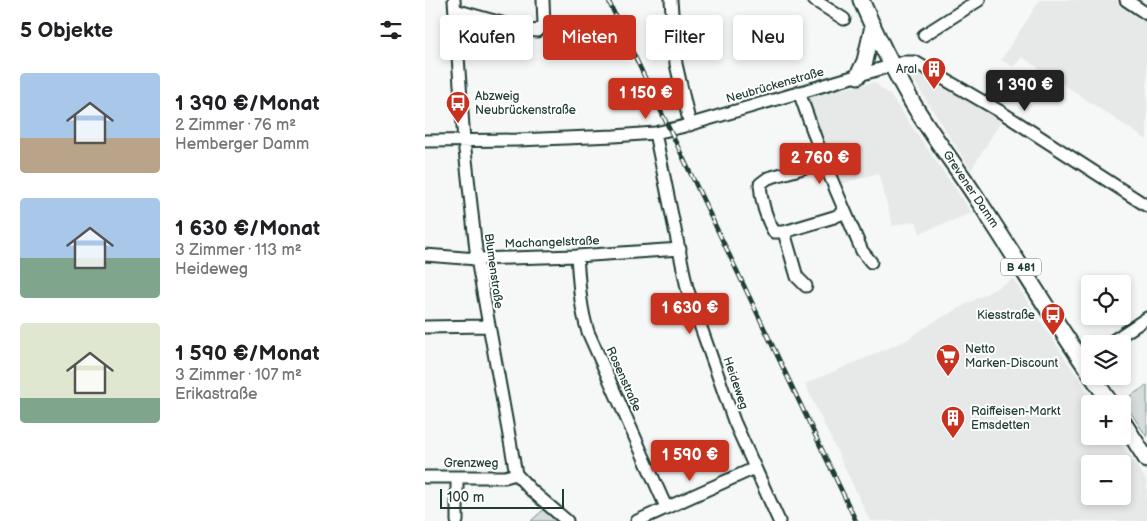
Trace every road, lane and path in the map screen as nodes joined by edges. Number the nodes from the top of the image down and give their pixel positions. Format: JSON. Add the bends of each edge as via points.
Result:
{"nodes":[{"id":1,"x":543,"y":0,"type":"edge"},
{"id":2,"x":671,"y":0,"type":"edge"},
{"id":3,"x":814,"y":0,"type":"edge"},
{"id":4,"x":861,"y":0,"type":"edge"},
{"id":5,"x":979,"y":0,"type":"edge"},
{"id":6,"x":1126,"y":0,"type":"edge"},
{"id":7,"x":455,"y":5,"type":"edge"},
{"id":8,"x":1147,"y":14,"type":"edge"},
{"id":9,"x":844,"y":19,"type":"dead end"},
{"id":10,"x":873,"y":26,"type":"junction"},
{"id":11,"x":923,"y":35,"type":"dead end"},
{"id":12,"x":893,"y":66,"type":"junction"},
{"id":13,"x":858,"y":76,"type":"junction"},
{"id":14,"x":799,"y":92,"type":"junction"},
{"id":15,"x":690,"y":124,"type":"junction"},
{"id":16,"x":655,"y":133,"type":"junction"},
{"id":17,"x":464,"y":140,"type":"junction"},
{"id":18,"x":425,"y":141,"type":"edge"},
{"id":19,"x":824,"y":162,"type":"junction"},
{"id":20,"x":1147,"y":206,"type":"edge"},
{"id":21,"x":845,"y":212,"type":"junction"},
{"id":22,"x":784,"y":232,"type":"junction"},
{"id":23,"x":680,"y":249,"type":"junction"},
{"id":24,"x":425,"y":255,"type":"edge"},
{"id":25,"x":577,"y":256,"type":"junction"},
{"id":26,"x":477,"y":259,"type":"junction"},
{"id":27,"x":871,"y":262,"type":"dead end"},
{"id":28,"x":807,"y":286,"type":"dead end"},
{"id":29,"x":1147,"y":318,"type":"edge"},
{"id":30,"x":488,"y":326,"type":"junction"},
{"id":31,"x":425,"y":327,"type":"edge"},
{"id":32,"x":1122,"y":335,"type":"edge"},
{"id":33,"x":1081,"y":355,"type":"edge"},
{"id":34,"x":1131,"y":435,"type":"edge"},
{"id":35,"x":1147,"y":460,"type":"edge"},
{"id":36,"x":755,"y":468,"type":"junction"},
{"id":37,"x":516,"y":474,"type":"junction"},
{"id":38,"x":425,"y":477,"type":"edge"},
{"id":39,"x":457,"y":477,"type":"junction"},
{"id":40,"x":666,"y":508,"type":"junction"},
{"id":41,"x":457,"y":521,"type":"edge"},
{"id":42,"x":567,"y":521,"type":"edge"},
{"id":43,"x":637,"y":521,"type":"edge"},
{"id":44,"x":779,"y":521,"type":"edge"}],
"edges":[{"from":1,"to":7,"type":"street","via":[[543,25],[537,31]]},
{"from":2,"to":15,"type":"street","via":[[676,64]]},
{"from":3,"to":9,"type":"street"},
{"from":4,"to":10,"type":"main road","name":"Grevener Damm","number":"B 481"},
{"from":5,"to":11,"type":"street"},
{"from":6,"to":8,"type":"street"},
{"from":7,"to":17,"type":"street","name":"Blumenstraße"},
{"from":10,"to":12,"type":"main road","name":"Grevener Damm","number":"B 481"},
{"from":10,"to":13,"type":"main road"},
{"from":12,"to":13,"type":"street","name":"Neubrückenstraße"},
{"from":12,"to":20,"type":"street","name":"Neubrückenstraße","via":[[904,62],[921,65]]},
{"from":12,"to":33,"type":"main road","name":"Grevener Damm","number":"B 481","via":[[913,103]]},
{"from":13,"to":14,"type":"street","name":"Neubrückenstraße"},
{"from":14,"to":15,"type":"street","name":"Neubrückenstraße"},
{"from":14,"to":19,"type":"street"},
{"from":15,"to":16,"type":"street","name":"Neubrückenstraße"},
{"from":16,"to":17,"type":"street","name":"Neubrückenstraße"},
{"from":16,"to":23,"type":"street","name":"Heideweg"},
{"from":17,"to":18,"type":"street","name":"Neubrückenstraße"},
{"from":17,"to":26,"type":"street","name":"Blumenstraße"},
{"from":19,"to":21,"type":"street"},
{"from":19,"to":22,"type":"street","via":[[769,178],[760,184],[769,223],[774,232]]},
{"from":21,"to":22,"type":"street"},
{"from":21,"to":27,"type":"street","via":[[862,251]]},
{"from":22,"to":28,"type":"street","via":[[797,277]]},
{"from":23,"to":25,"type":"street","name":"Machangelstraße"},
{"from":23,"to":36,"type":"street","name":"Heideweg","via":[[687,288]]},
{"from":24,"to":26,"type":"street","name":"Machangelstraße"},
{"from":25,"to":26,"type":"street","name":"Machangelstraße"},
{"from":25,"to":40,"type":"street","name":"Rosenstraße","via":[[588,332]]},
{"from":26,"to":30,"type":"street","name":"Blumenstraße"},
{"from":29,"to":32,"type":"street"},
{"from":30,"to":31,"type":"street"},
{"from":30,"to":37,"type":"street","name":"Blumenstraße"},
{"from":34,"to":35,"type":"main road"},
{"from":36,"to":40,"type":"street"},
{"from":36,"to":44,"type":"street","name":"Heideweg"},
{"from":37,"to":39,"type":"street","name":"Grenzweg"},
{"from":37,"to":42,"type":"street"},
{"from":38,"to":39,"type":"street","name":"Grenzweg"},
{"from":39,"to":41,"type":"street"},
{"from":40,"to":43,"type":"street"}]}
